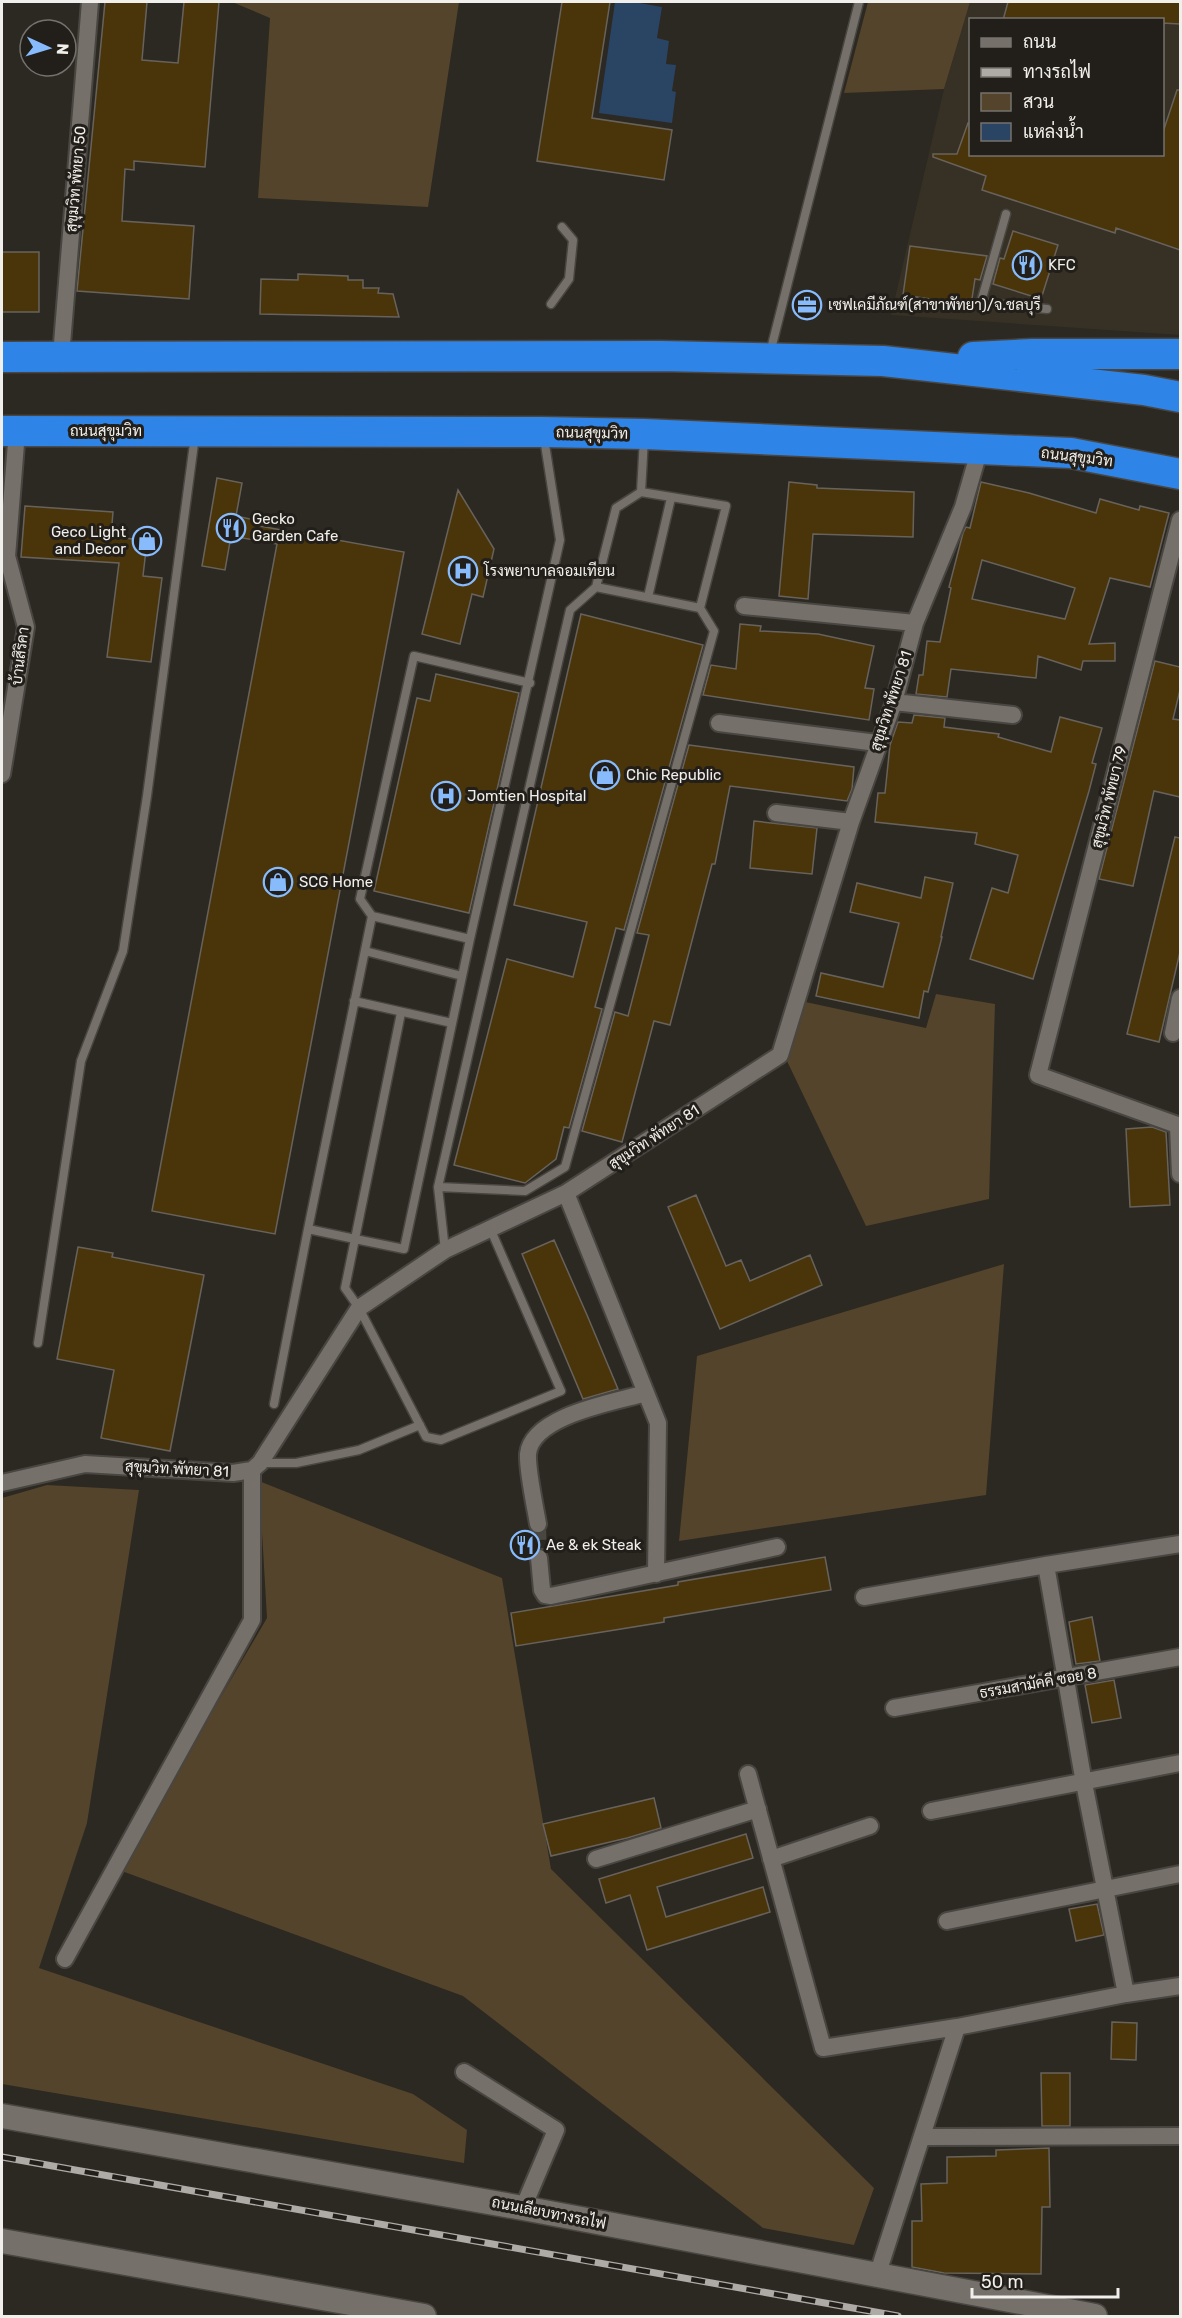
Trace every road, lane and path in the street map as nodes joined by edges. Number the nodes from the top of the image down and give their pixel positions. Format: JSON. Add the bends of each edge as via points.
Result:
{"nodes":[{"id":1,"x":90,"y":2,"type":"edge"},
{"id":2,"x":859,"y":2,"type":"edge"},
{"id":3,"x":1006,"y":214,"type":"dead end"},
{"id":4,"x":562,"y":227,"type":"dead end"},
{"id":5,"x":551,"y":304,"type":"dead end"},
{"id":6,"x":1047,"y":309,"type":"dead end"},
{"id":7,"x":1180,"y":354,"type":"edge"},
{"id":8,"x":61,"y":356,"type":"junction"},
{"id":9,"x":2,"y":357,"type":"edge"},
{"id":10,"x":769,"y":358,"type":"junction"},
{"id":11,"x":883,"y":361,"type":"junction"},
{"id":12,"x":1180,"y":397,"type":"edge"},
{"id":13,"x":9,"y":431,"type":"edge"},
{"id":14,"x":196,"y":432,"type":"junction"},
{"id":15,"x":543,"y":432,"type":"junction"},
{"id":16,"x":644,"y":434,"type":"junction"},
{"id":17,"x":980,"y":448,"type":"junction"},
{"id":18,"x":1180,"y":474,"type":"edge"},
{"id":19,"x":641,"y":492,"type":"junction"},
{"id":20,"x":671,"y":498,"type":"junction"},
{"id":21,"x":1180,"y":520,"type":"edge"},
{"id":22,"x":596,"y":587,"type":"junction"},
{"id":23,"x":648,"y":597,"type":"junction"},
{"id":24,"x":744,"y":606,"type":"dead end"},
{"id":25,"x":700,"y":608,"type":"junction"},
{"id":26,"x":915,"y":623,"type":"junction"},
{"id":27,"x":530,"y":682,"type":"junction"},
{"id":28,"x":894,"y":702,"type":"junction"},
{"id":29,"x":1013,"y":715,"type":"dead end"},
{"id":30,"x":719,"y":723,"type":"dead end"},
{"id":31,"x":877,"y":743,"type":"junction"},
{"id":32,"x":2,"y":774,"type":"edge"},
{"id":33,"x":776,"y":813,"type":"dead end"},
{"id":34,"x":851,"y":822,"type":"junction"},
{"id":35,"x":372,"y":916,"type":"junction"},
{"id":36,"x":470,"y":939,"type":"junction"},
{"id":37,"x":365,"y":951,"type":"junction"},
{"id":38,"x":462,"y":976,"type":"junction"},
{"id":39,"x":1180,"y":998,"type":"edge"},
{"id":40,"x":354,"y":1001,"type":"junction"},
{"id":41,"x":401,"y":1013,"type":"junction"},
{"id":42,"x":452,"y":1023,"type":"junction"},
{"id":43,"x":1173,"y":1033,"type":"dead end"},
{"id":44,"x":1179,"y":1126,"type":"edge"},
{"id":45,"x":1180,"y":1174,"type":"edge"},
{"id":46,"x":438,"y":1187,"type":"junction"},
{"id":47,"x":566,"y":1193,"type":"junction"},
{"id":48,"x":490,"y":1228,"type":"junction"},
{"id":49,"x":308,"y":1229,"type":"junction"},
{"id":50,"x":355,"y":1239,"type":"junction"},
{"id":51,"x":445,"y":1250,"type":"junction"},
{"id":52,"x":359,"y":1308,"type":"junction"},
{"id":53,"x":38,"y":1343,"type":"dead end"},
{"id":54,"x":646,"y":1393,"type":"junction"},
{"id":55,"x":274,"y":1404,"type":"dead end"},
{"id":56,"x":420,"y":1425,"type":"junction"},
{"id":57,"x":256,"y":1467,"type":"junction"},
{"id":58,"x":2,"y":1483,"type":"edge"},
{"id":59,"x":538,"y":1524,"type":"tunnel mouth"},
{"id":60,"x":1180,"y":1544,"type":"edge"},
{"id":61,"x":777,"y":1547,"type":"dead end"},
{"id":62,"x":539,"y":1558,"type":"tunnel mouth"},
{"id":63,"x":1046,"y":1565,"type":"junction"},
{"id":64,"x":656,"y":1574,"type":"junction"},
{"id":65,"x":864,"y":1597,"type":"dead end"},
{"id":66,"x":1180,"y":1657,"type":"edge"},
{"id":67,"x":1065,"y":1679,"type":"junction"},
{"id":68,"x":894,"y":1708,"type":"dead end"},
{"id":69,"x":1180,"y":1763,"type":"edge"},
{"id":70,"x":748,"y":1774,"type":"dead end"},
{"id":71,"x":1084,"y":1783,"type":"junction"},
{"id":72,"x":758,"y":1809,"type":"junction"},
{"id":73,"x":931,"y":1811,"type":"dead end"},
{"id":74,"x":870,"y":1826,"type":"dead end"},
{"id":75,"x":596,"y":1859,"type":"dead end"},
{"id":76,"x":771,"y":1859,"type":"junction"},
{"id":77,"x":1180,"y":1874,"type":"edge"},
{"id":78,"x":1106,"y":1888,"type":"junction"},
{"id":79,"x":946,"y":1921,"type":"dead end"},
{"id":80,"x":65,"y":1959,"type":"dead end"},
{"id":81,"x":1180,"y":1986,"type":"edge"},
{"id":82,"x":1126,"y":1994,"type":"junction"},
{"id":83,"x":957,"y":2027,"type":"junction"},
{"id":84,"x":464,"y":2072,"type":"dead end"},
{"id":85,"x":2,"y":2116,"type":"edge"},
{"id":86,"x":1180,"y":2136,"type":"edge"},
{"id":87,"x":922,"y":2137,"type":"junction"},
{"id":88,"x":522,"y":2208,"type":"junction"},
{"id":89,"x":2,"y":2241,"type":"edge"},
{"id":90,"x":877,"y":2276,"type":"junction"},
{"id":91,"x":424,"y":2316,"type":"edge"},
{"id":92,"x":1095,"y":2316,"type":"edge"}],
"edges":[{"from":1,"to":8,"type":"street","name":"สุขุมวิท พัทยา 50"},
{"from":2,"to":10,"type":"lane"},
{"from":3,"to":6,"type":"lane","via":[[981,302]]},
{"from":4,"to":5,"type":"lane","via":[[573,240],[569,279]]},
{"from":7,"to":11,"type":"highway","via":[[1032,354]]},
{"from":8,"to":9,"type":"highway"},
{"from":8,"to":10,"type":"highway"},
{"from":10,"to":11,"type":"highway"},
{"from":11,"to":12,"type":"highway"},
{"from":13,"to":14,"type":"highway","name":"ถนนสุขุมวิท"},
{"from":13,"to":32,"type":"street","name":"บ้านสิริคา","via":[[7,556],[26,627]]},
{"from":14,"to":15,"type":"highway","name":"ถนนสุขุมวิท"},
{"from":14,"to":53,"type":"lane","via":[[123,951],[81,1061]]},
{"from":15,"to":16,"type":"highway","name":"ถนนสุขุมวิท"},
{"from":15,"to":27,"type":"lane","via":[[561,540]]},
{"from":16,"to":17,"type":"highway","name":"ถนนสุขุมวิท"},
{"from":16,"to":19,"type":"lane"},
{"from":17,"to":18,"type":"highway","name":"ถนนสุขุมวิท","via":[[1071,453]]},
{"from":17,"to":26,"type":"street","name":"สุขุมวิท พัทยา 81","via":[[963,507]]},
{"from":19,"to":20,"type":"lane"},
{"from":19,"to":22,"type":"lane","via":[[616,508]]},
{"from":20,"to":23,"type":"lane"},
{"from":20,"to":25,"type":"lane","via":[[726,506]]},
{"from":21,"to":44,"type":"street","name":"สุขุมวิท พัทยา 79","via":[[1038,1075]]},
{"from":22,"to":23,"type":"lane"},
{"from":22,"to":46,"type":"lane","via":[[570,610]]},
{"from":23,"to":25,"type":"lane"},
{"from":24,"to":26,"type":"street"},
{"from":25,"to":46,"type":"lane","via":[[714,631],[565,1167],[525,1191]]},
{"from":26,"to":28,"type":"street","name":"สุขุมวิท พัทยา 81"},
{"from":27,"to":35,"type":"lane","via":[[414,656],[360,899]]},
{"from":27,"to":36,"type":"lane"},
{"from":28,"to":29,"type":"street"},
{"from":28,"to":31,"type":"street","name":"สุขุมวิท พัทยา 81"},
{"from":30,"to":31,"type":"street"},
{"from":31,"to":34,"type":"street","name":"สุขุมวิท พัทยา 81"},
{"from":33,"to":34,"type":"street"},
{"from":34,"to":47,"type":"street","name":"สุขุมวิท พัทยา 81","via":[[780,1055]]},
{"from":35,"to":36,"type":"lane"},
{"from":35,"to":37,"type":"lane"},
{"from":36,"to":38,"type":"lane"},
{"from":37,"to":38,"type":"lane"},
{"from":37,"to":40,"type":"lane"},
{"from":38,"to":42,"type":"lane"},
{"from":39,"to":43,"type":"street"},
{"from":40,"to":41,"type":"lane"},
{"from":40,"to":49,"type":"lane"},
{"from":41,"to":42,"type":"lane"},
{"from":41,"to":50,"type":"lane"},
{"from":42,"to":50,"type":"lane","via":[[404,1249]]},
{"from":44,"to":45,"type":"street"},
{"from":46,"to":51,"type":"lane"},
{"from":47,"to":48,"type":"street","name":"สุขุมวิท พัทยา 81"},
{"from":47,"to":54,"type":"street"},
{"from":48,"to":51,"type":"street","name":"สุขุมวิท พัทยา 81"},
{"from":48,"to":56,"type":"lane","via":[[561,1391],[441,1440],[426,1437]]},
{"from":49,"to":50,"type":"lane"},
{"from":49,"to":55,"type":"lane"},
{"from":50,"to":52,"type":"lane","via":[[345,1288]]},
{"from":51,"to":52,"type":"street","name":"สุขุมวิท พัทยา 81"},
{"from":52,"to":56,"type":"lane"},
{"from":52,"to":57,"type":"street","name":"สุขุมวิท พัทยา 81"},
{"from":54,"to":59,"type":"street","via":[[570,1415],[537,1436],[528,1455]]},
{"from":54,"to":64,"type":"street","via":[[658,1423]]},
{"from":56,"to":57,"type":"lane","via":[[359,1450]]},
{"from":57,"to":58,"type":"street","name":"สุขุมวิท พัทยา 81","via":[[233,1473],[85,1464]]},
{"from":57,"to":80,"type":"street","via":[[252,1620]]},
{"from":60,"to":63,"type":"street"},
{"from":61,"to":64,"type":"street"},
{"from":62,"to":64,"type":"street","via":[[542,1590],[551,1596]]},
{"from":63,"to":65,"type":"street"},
{"from":63,"to":67,"type":"street"},
{"from":66,"to":67,"type":"street","name":"ธรรมสามัคคี ซอย 8"},
{"from":67,"to":68,"type":"street","name":"ธรรมสามัคคี ซอย 8"},
{"from":67,"to":71,"type":"street"},
{"from":69,"to":71,"type":"street"},
{"from":70,"to":72,"type":"street"},
{"from":71,"to":73,"type":"street"},
{"from":71,"to":78,"type":"street"},
{"from":72,"to":75,"type":"street"},
{"from":72,"to":76,"type":"street"},
{"from":74,"to":76,"type":"street"},
{"from":76,"to":83,"type":"street","via":[[823,2048]]},
{"from":77,"to":78,"type":"street"},
{"from":78,"to":79,"type":"street"},
{"from":78,"to":82,"type":"street"},
{"from":81,"to":82,"type":"street"},
{"from":82,"to":83,"type":"street"},
{"from":83,"to":87,"type":"street"},
{"from":84,"to":88,"type":"street","via":[[556,2130]]},
{"from":85,"to":88,"type":"street","name":"ถนนเลียบทางรถไฟ"},
{"from":86,"to":87,"type":"street"},
{"from":87,"to":90,"type":"street"},
{"from":88,"to":90,"type":"street","name":"ถนนเลียบทางรถไฟ"},
{"from":89,"to":91,"type":"street"},
{"from":90,"to":92,"type":"street","name":"ถนนเลียบทางรถไฟ"}]}
